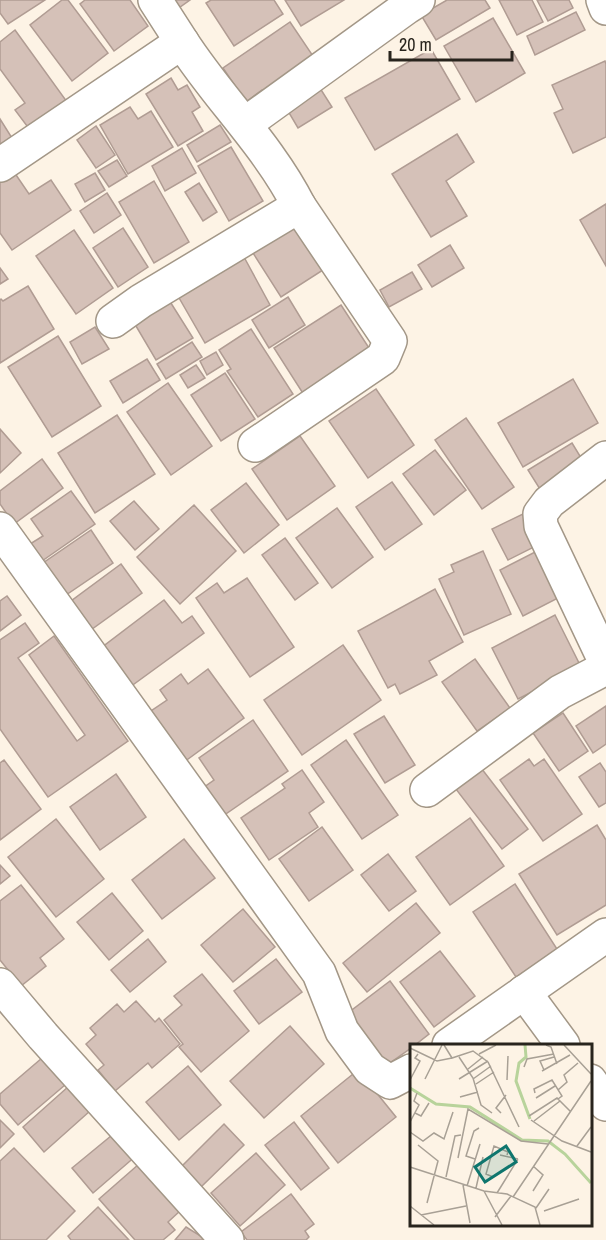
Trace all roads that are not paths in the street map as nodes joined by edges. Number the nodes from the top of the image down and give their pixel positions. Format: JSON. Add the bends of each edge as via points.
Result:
{"nodes":[{"id":1,"x":155,"y":0,"type":"edge"},
{"id":2,"x":603,"y":0,"type":"edge"},
{"id":3,"x":409,"y":2,"type":"edge"},
{"id":4,"x":606,"y":8,"type":"edge"},
{"id":5,"x":182,"y":42,"type":"junction"},
{"id":6,"x":245,"y":124,"type":"junction"},
{"id":7,"x":0,"y":165,"type":"edge"},
{"id":8,"x":299,"y":206,"type":"junction"},
{"id":9,"x":112,"y":321,"type":"dead end"},
{"id":10,"x":255,"y":445,"type":"dead end"},
{"id":11,"x":606,"y":458,"type":"edge"},
{"id":12,"x":0,"y":529,"type":"edge"},
{"id":13,"x":606,"y":663,"type":"edge"},
{"id":14,"x":606,"y":668,"type":"edge"},
{"id":15,"x":427,"y":790,"type":"dead end"},
{"id":16,"x":606,"y":935,"type":"edge"},
{"id":17,"x":0,"y":985,"type":"edge"},
{"id":18,"x":524,"y":992,"type":"junction"},
{"id":19,"x":450,"y":1044,"type":"edge"},
{"id":20,"x":562,"y":1044,"type":"edge"},
{"id":21,"x":410,"y":1072,"type":"edge"},
{"id":22,"x":591,"y":1082,"type":"edge"},
{"id":23,"x":606,"y":1104,"type":"edge"},
{"id":24,"x":227,"y":1240,"type":"edge"}],
"edges":[{"from":1,"to":5,"type":"street"},
{"from":2,"to":4,"type":"street"},
{"from":3,"to":6,"type":"street"},
{"from":5,"to":6,"type":"street"},
{"from":5,"to":7,"type":"street"},
{"from":6,"to":8,"type":"street"},
{"from":8,"to":9,"type":"street"},
{"from":8,"to":10,"type":"street","via":[[390,341],[383,358]]},
{"from":11,"to":13,"type":"street","via":[[549,502],[540,514],[540,526]]},
{"from":12,"to":21,"type":"street","via":[[319,973],[342,1031],[370,1069],[390,1082]]},
{"from":14,"to":15,"type":"street","via":[[560,692]]},
{"from":16,"to":18,"type":"street"},
{"from":17,"to":24,"type":"street"},
{"from":18,"to":19,"type":"street"},
{"from":18,"to":20,"type":"street"},
{"from":22,"to":23,"type":"street"}]}
